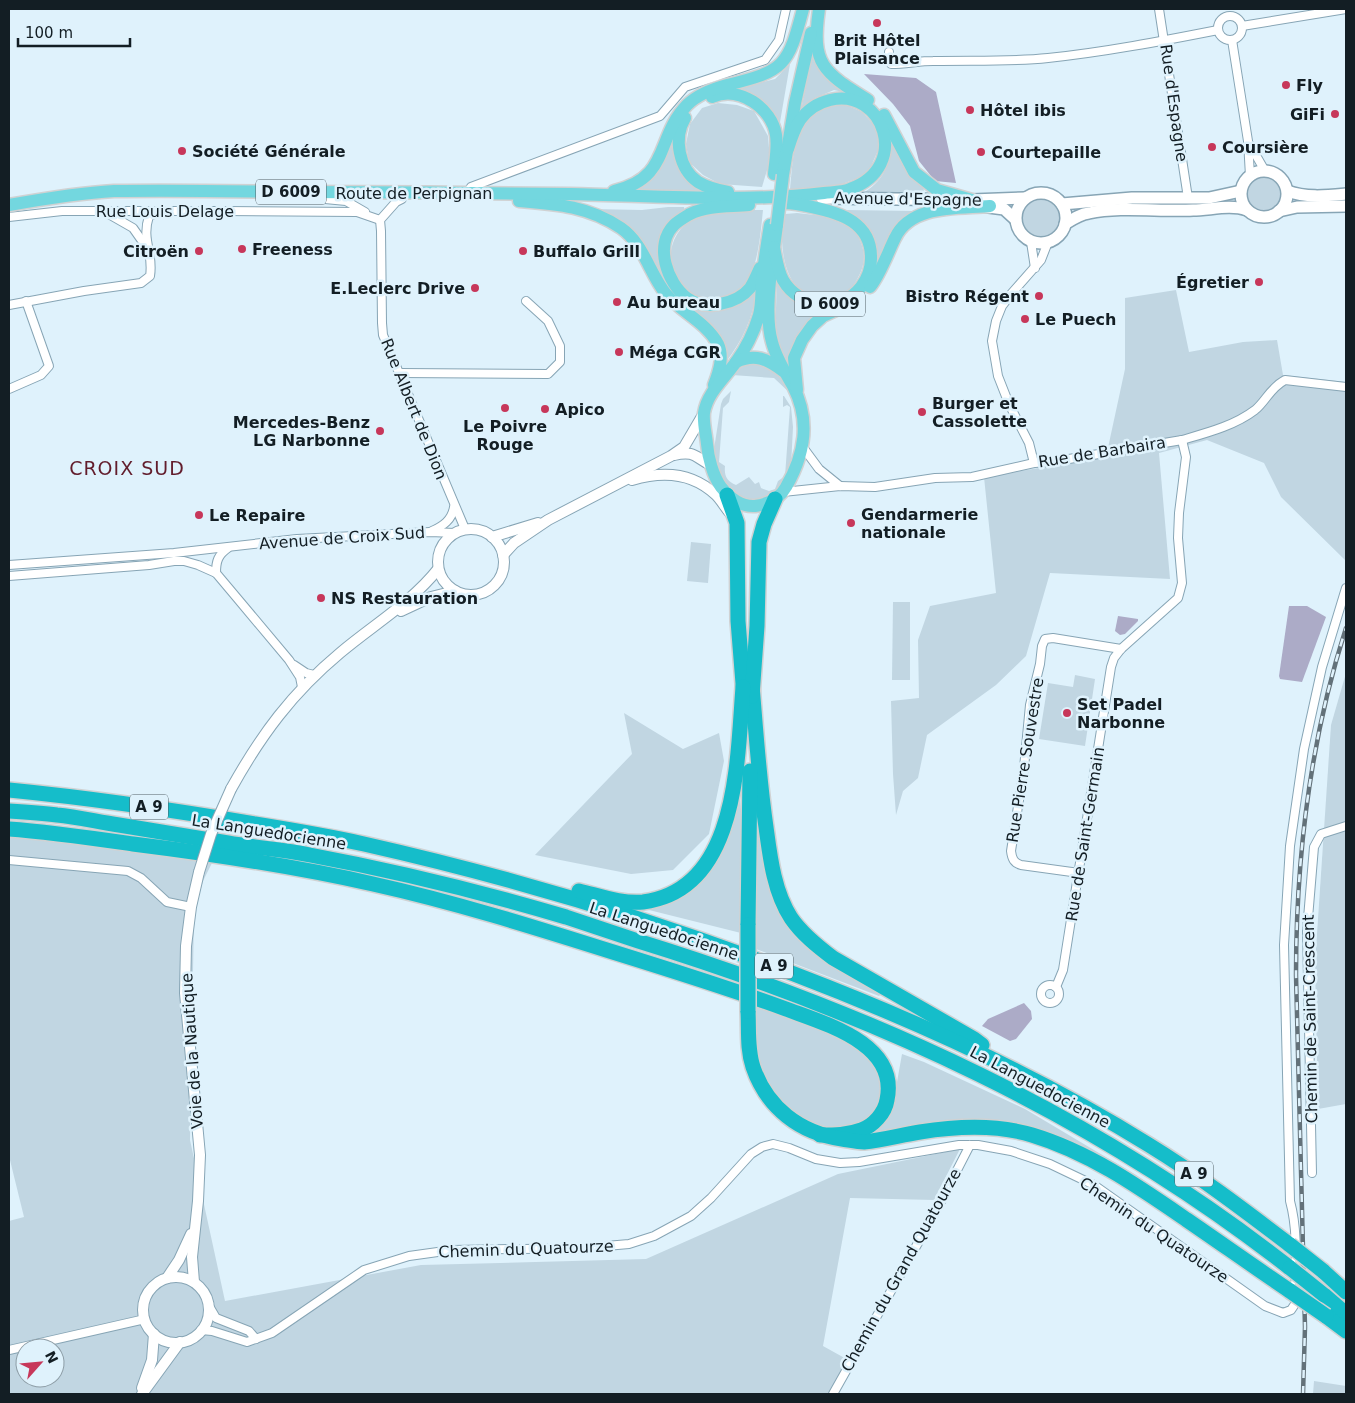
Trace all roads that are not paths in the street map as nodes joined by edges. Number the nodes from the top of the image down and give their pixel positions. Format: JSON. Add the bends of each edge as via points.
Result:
{"nodes":[{"id":1,"x":786,"y":9,"type":"edge"},
{"id":2,"x":803,"y":9,"type":"edge"},
{"id":3,"x":818,"y":9,"type":"edge"},
{"id":4,"x":1159,"y":9,"type":"edge"},
{"id":5,"x":1346,"y":9,"type":"edge"},
{"id":6,"x":1228,"y":12,"type":"edge"},
{"id":7,"x":1242,"y":26,"type":"junction"},
{"id":8,"x":1218,"y":30,"type":"junction"},
{"id":9,"x":1232,"y":40,"type":"junction"},
{"id":10,"x":1164,"y":41,"type":"junction"},
{"id":11,"x":889,"y":52,"type":"dead end"},
{"id":12,"x":1248,"y":141,"type":"junction"},
{"id":13,"x":788,"y":149,"type":"junction"},
{"id":14,"x":1264,"y":171,"type":"junction"},
{"id":15,"x":779,"y":175,"type":"junction"},
{"id":16,"x":1250,"y":176,"type":"junction"},
{"id":17,"x":1241,"y":191,"type":"junction"},
{"id":18,"x":1287,"y":191,"type":"junction"},
{"id":19,"x":467,"y":193,"type":"junction"},
{"id":20,"x":574,"y":194,"type":"junction"},
{"id":21,"x":1346,"y":194,"type":"edge"},
{"id":22,"x":1025,"y":198,"type":"junction"},
{"id":23,"x":1188,"y":198,"type":"junction"},
{"id":24,"x":325,"y":199,"type":"junction"},
{"id":25,"x":402,"y":199,"type":"junction"},
{"id":26,"x":496,"y":199,"type":"junction"},
{"id":27,"x":765,"y":200,"type":"junction"},
{"id":28,"x":790,"y":200,"type":"junction"},
{"id":29,"x":972,"y":200,"type":"junction"},
{"id":30,"x":1062,"y":204,"type":"junction"},
{"id":31,"x":9,"y":205,"type":"edge"},
{"id":32,"x":990,"y":206,"type":"junction"},
{"id":33,"x":1346,"y":206,"type":"edge"},
{"id":34,"x":1247,"y":210,"type":"junction"},
{"id":35,"x":103,"y":211,"type":"junction"},
{"id":36,"x":1279,"y":211,"type":"junction"},
{"id":37,"x":9,"y":212,"type":"edge"},
{"id":38,"x":161,"y":212,"type":"junction"},
{"id":39,"x":9,"y":217,"type":"edge"},
{"id":40,"x":1015,"y":219,"type":"junction"},
{"id":41,"x":380,"y":220,"type":"junction"},
{"id":42,"x":1065,"y":224,"type":"junction"},
{"id":43,"x":1032,"y":242,"type":"junction"},
{"id":44,"x":1048,"y":242,"type":"junction"},
{"id":45,"x":149,"y":251,"type":"junction"},
{"id":46,"x":770,"y":252,"type":"junction"},
{"id":47,"x":1034,"y":268,"type":"junction"},
{"id":48,"x":526,"y":301,"type":"dead end"},
{"id":49,"x":26,"y":302,"type":"junction"},
{"id":50,"x":9,"y":305,"type":"edge"},
{"id":51,"x":736,"y":362,"type":"junction"},
{"id":52,"x":783,"y":371,"type":"junction"},
{"id":53,"x":400,"y":373,"type":"junction"},
{"id":54,"x":1346,"y":388,"type":"edge"},
{"id":55,"x":9,"y":389,"type":"edge"},
{"id":56,"x":711,"y":393,"type":"junction"},
{"id":57,"x":798,"y":397,"type":"junction"},
{"id":58,"x":704,"y":413,"type":"junction"},
{"id":59,"x":1182,"y":440,"type":"junction"},
{"id":60,"x":802,"y":446,"type":"junction"},
{"id":61,"x":671,"y":456,"type":"junction"},
{"id":62,"x":1034,"y":463,"type":"junction"},
{"id":63,"x":711,"y":465,"type":"junction"},
{"id":64,"x":615,"y":486,"type":"junction"},
{"id":65,"x":840,"y":486,"type":"junction"},
{"id":66,"x":727,"y":495,"type":"junction"},
{"id":67,"x":779,"y":496,"type":"junction"},
{"id":68,"x":454,"y":507,"type":"junction"},
{"id":69,"x":548,"y":520,"type":"junction"},
{"id":70,"x":737,"y":523,"type":"junction"},
{"id":71,"x":460,"y":531,"type":"junction"},
{"id":72,"x":430,"y":532,"type":"junction"},
{"id":73,"x":492,"y":536,"type":"junction"},
{"id":74,"x":230,"y":547,"type":"junction"},
{"id":75,"x":503,"y":555,"type":"junction"},
{"id":76,"x":9,"y":565,"type":"edge"},
{"id":77,"x":438,"y":569,"type":"junction"},
{"id":78,"x":216,"y":573,"type":"junction"},
{"id":79,"x":9,"y":576,"type":"edge"},
{"id":80,"x":1346,"y":588,"type":"edge"},
{"id":81,"x":455,"y":592,"type":"junction"},
{"id":82,"x":388,"y":617,"type":"junction"},
{"id":83,"x":1121,"y":649,"type":"junction"},
{"id":84,"x":289,"y":660,"type":"junction"},
{"id":85,"x":314,"y":675,"type":"junction"},
{"id":86,"x":748,"y":686,"type":"junction"},
{"id":87,"x":302,"y":688,"type":"junction"},
{"id":88,"x":9,"y":790,"type":"edge"},
{"id":89,"x":9,"y":811,"type":"edge"},
{"id":90,"x":1346,"y":826,"type":"edge"},
{"id":91,"x":9,"y":829,"type":"edge"},
{"id":92,"x":9,"y":860,"type":"edge"},
{"id":93,"x":1079,"y":874,"type":"junction"},
{"id":94,"x":537,"y":888,"type":"junction"},
{"id":95,"x":191,"y":907,"type":"junction"},
{"id":96,"x":1056,"y":987,"type":"dead end"},
{"id":97,"x":1003,"y":1063,"type":"junction"},
{"id":98,"x":820,"y":1135,"type":"junction"},
{"id":99,"x":970,"y":1145,"type":"junction"},
{"id":100,"x":1312,"y":1172,"type":"dead end"},
{"id":101,"x":195,"y":1226,"type":"junction"},
{"id":102,"x":167,"y":1278,"type":"junction"},
{"id":103,"x":194,"y":1282,"type":"junction"},
{"id":104,"x":1346,"y":1292,"type":"edge"},
{"id":105,"x":209,"y":1306,"type":"junction"},
{"id":106,"x":1346,"y":1314,"type":"edge"},
{"id":107,"x":145,"y":1318,"type":"junction"},
{"id":108,"x":201,"y":1330,"type":"junction"},
{"id":109,"x":1346,"y":1331,"type":"edge"},
{"id":110,"x":154,"y":1334,"type":"junction"},
{"id":111,"x":256,"y":1339,"type":"junction"},
{"id":112,"x":180,"y":1342,"type":"junction"},
{"id":113,"x":9,"y":1350,"type":"edge"},
{"id":114,"x":141,"y":1394,"type":"edge"},
{"id":115,"x":833,"y":1394,"type":"edge"}],
"edges":[{"from":1,"to":19,"type":"street","via":[[780,40],[765,60],[685,87],[660,116],[471,187]]},
{"from":2,"to":15,"type":"main road","number":"D 6009"},
{"from":2,"to":20,"type":"main road","number":"D 6009","via":[[795,38],[781,64],[763,75],[710,90],[692,100],[679,115],[653,168],[639,182],[614,191]]},
{"from":3,"to":13,"type":"main road","number":"D 6009","via":[[795,102]]},
{"from":3,"to":29,"type":"main road","via":[[816,45],[830,74],[872,102],[886,117],[914,172],[925,182],[937,190]]},
{"from":4,"to":10,"type":"street","name":"Rue d'Espagne"},
{"from":5,"to":7,"type":"street"},
{"from":6,"to":7,"type":"street"},
{"from":6,"to":8,"type":"street","via":[[1219,22]]},
{"from":7,"to":9,"type":"street","via":[[1240,35]]},
{"from":8,"to":9,"type":"street","via":[[1224,39]]},
{"from":8,"to":10,"type":"street"},
{"from":9,"to":12,"type":"street"},
{"from":10,"to":11,"type":"street","via":[[1047,58],[1008,60],[891,64]]},
{"from":10,"to":23,"type":"street","name":"Rue d'Espagne"},
{"from":12,"to":14,"type":"street"},
{"from":12,"to":16,"type":"street"},
{"from":13,"to":15,"type":"main road","number":"D 6009"},
{"from":13,"to":28,"type":"main road","via":[[799,122],[813,106],[845,98],[858,101],[873,113],[882,127],[886,146],[883,162],[867,181],[849,190]]},
{"from":14,"to":16,"type":"main road"},
{"from":14,"to":18,"type":"main road","via":[[1276,175],[1284,182]]},
{"from":15,"to":27,"type":"main road","via":[[777,136],[770,117],[758,105],[746,97],[715,95],[689,112],[680,132],[680,153],[697,181],[713,190]]},
{"from":15,"to":46,"type":"main road","number":"D 6009","bridge":true},
{"from":16,"to":17,"type":"main road"},
{"from":17,"to":23,"type":"main road","via":[[1209,198]]},
{"from":17,"to":34,"type":"main road"},
{"from":18,"to":21,"type":"main road","via":[[1313,197]]},
{"from":18,"to":36,"type":"main road"},
{"from":19,"to":20,"type":"main road","name":"Route de Perpignan","number":"D 6009"},
{"from":19,"to":31,"type":"main road","name":"Route de Perpignan","number":"D 6009","via":[[112,192]]},
{"from":20,"to":27,"type":"main road","name":"Route de Perpignan","number":"D 6009"},
{"from":22,"to":29,"type":"main road","name":"Avenue d'Espagne"},
{"from":22,"to":30,"type":"main road","via":[[1035,193],[1049,194]]},
{"from":22,"to":40,"type":"main road","via":[[1019,204]]},
{"from":23,"to":30,"type":"main road","via":[[1132,198]]},
{"from":24,"to":25,"type":"main road","name":"Route de Perpignan","number":"D 6009"},
{"from":24,"to":37,"type":"main road","name":"Route de Perpignan","number":"D 6009","via":[[156,196],[46,205]]},
{"from":24,"to":41,"type":"street","via":[[346,201]]},
{"from":25,"to":26,"type":"main road","name":"Route de Perpignan","number":"D 6009"},
{"from":25,"to":41,"type":"street"},
{"from":26,"to":27,"type":"main road","name":"Route de Perpignan","number":"D 6009"},
{"from":26,"to":56,"type":"main road","via":[[564,205],[592,212],[622,229],[636,243],[666,294],[711,334],[718,345],[721,357],[719,372]]},
{"from":27,"to":28,"type":"main road","name":"Route de Perpignan","number":"D 6009"},
{"from":27,"to":46,"type":"main road","via":[[710,207],[690,214],[674,225],[666,238],[663,255],[676,288],[689,300],[716,305],[729,302],[750,288]]},
{"from":28,"to":29,"type":"main road","name":"Avenue d'Espagne"},
{"from":28,"to":32,"type":"main road","name":"Avenue d'Espagne"},
{"from":28,"to":46,"type":"main road","number":"D 6009","via":[[836,213],[861,228],[870,245],[869,272],[861,288],[847,299],[818,305],[793,293]]},
{"from":30,"to":42,"type":"main road"},
{"from":32,"to":40,"type":"main road","name":"Avenue d'Espagne","via":[[1004,209]]},
{"from":32,"to":57,"type":"main road","via":[[933,211],[906,223],[897,234],[873,284],[852,304],[823,316],[802,340],[794,358]]},
{"from":33,"to":36,"type":"main road","via":[[1297,207]]},
{"from":34,"to":36,"type":"main road","via":[[1260,217]]},
{"from":34,"to":42,"type":"main road","via":[[1230,207],[1104,211],[1078,216]]},
{"from":35,"to":38,"type":"street","name":"Rue Louis Delage"},
{"from":35,"to":39,"type":"street","name":"Rue Louis Delage","via":[[62,211]]},
{"from":35,"to":45,"type":"street","via":[[133,228]]},
{"from":38,"to":41,"type":"street","name":"Rue Louis Delage","via":[[357,212]]},
{"from":38,"to":45,"type":"street","via":[[149,216],[145,239]]},
{"from":40,"to":43,"type":"main road","via":[[1018,231]]},
{"from":41,"to":53,"type":"street","name":"Rue Albert de Dion","via":[[382,323]]},
{"from":42,"to":44,"type":"main road","via":[[1061,234]]},
{"from":43,"to":44,"type":"main road"},
{"from":43,"to":47,"type":"street"},
{"from":44,"to":47,"type":"street"},
{"from":45,"to":49,"type":"street","via":[[150,276],[141,283]]},
{"from":46,"to":51,"type":"main road","number":"D 6009","via":[[759,314]]},
{"from":46,"to":52,"type":"main road","number":"D 6009","via":[[768,317],[772,342]]},
{"from":47,"to":62,"type":"street","via":[[1002,306],[992,341],[998,376],[1008,404],[1029,443]]},
{"from":48,"to":53,"type":"street","via":[[548,321],[560,346],[560,362],[548,374]]},
{"from":49,"to":50,"type":"street"},
{"from":49,"to":55,"type":"street","via":[[48,366],[41,374]]},
{"from":51,"to":52,"type":"main road","via":[[746,358],[768,359]]},
{"from":51,"to":56,"type":"main road","number":"D 6009"},
{"from":52,"to":57,"type":"main road","number":"D 6009"},
{"from":53,"to":68,"type":"street","name":"Rue Albert de Dion"},
{"from":54,"to":59,"type":"street","name":"Rue de Barbaira","via":[[1285,380],[1276,384],[1256,410]]},
{"from":56,"to":58,"type":"main road","number":"D 6009"},
{"from":57,"to":60,"type":"main road","number":"D 6009","via":[[805,428]]},
{"from":58,"to":61,"type":"street","via":[[684,446]]},
{"from":58,"to":63,"type":"main road","number":"D 6009"},
{"from":59,"to":62,"type":"street","name":"Rue de Barbaira"},
{"from":59,"to":83,"type":"street","name":"Rue de Saint-Germain","via":[[1186,457],[1179,513],[1182,584],[1178,598]]},
{"from":60,"to":65,"type":"street","via":[[819,469]]},
{"from":60,"to":67,"type":"main road","number":"D 6009","via":[[794,474]]},
{"from":61,"to":63,"type":"street","via":[[694,455]]},
{"from":61,"to":64,"type":"street"},
{"from":62,"to":65,"type":"street","name":"Rue de Barbaira","via":[[972,476],[875,487]]},
{"from":63,"to":66,"type":"main road","number":"D 6009"},
{"from":64,"to":69,"type":"street"},
{"from":64,"to":70,"type":"street","via":[[668,474],[688,478],[717,496]]},
{"from":65,"to":67,"type":"street","name":"Rue de Barbaira"},
{"from":66,"to":67,"type":"main road","via":[[751,506]]},
{"from":66,"to":70,"type":"highway"},
{"from":67,"to":86,"type":"highway","via":[[764,524],[759,542],[757,626]]},
{"from":68,"to":71,"type":"street","name":"Rue Albert de Dion"},
{"from":68,"to":72,"type":"street","via":[[447,522]]},
{"from":69,"to":73,"type":"street"},
{"from":69,"to":75,"type":"street","via":[[514,543]]},
{"from":70,"to":86,"type":"highway","via":[[738,621]]},
{"from":71,"to":72,"type":"street","name":"Avenue de Croix Sud"},
{"from":71,"to":73,"type":"street","via":[[478,530]]},
{"from":71,"to":77,"type":"street","via":[[446,540],[439,552]]},
{"from":72,"to":74,"type":"street","name":"Avenue de Croix Sud","via":[[297,539]]},
{"from":73,"to":75,"type":"street"},
{"from":74,"to":76,"type":"street","name":"Avenue de Croix Sud"},
{"from":74,"to":78,"type":"street","via":[[220,553]]},
{"from":75,"to":81,"type":"street","via":[[504,567],[492,588],[474,595]]},
{"from":77,"to":81,"type":"street"},
{"from":77,"to":82,"type":"street","name":"Voie de la Nautique","via":[[423,587]]},
{"from":78,"to":79,"type":"street","via":[[184,561],[174,561]]},
{"from":78,"to":84,"type":"street"},
{"from":80,"to":99,"type":"street","name":"Chemin du Quatourze","via":[[1322,667],[1304,749],[1290,846],[1284,945],[1290,1201],[1295,1232],[1295,1304],[1291,1310],[1283,1313],[1265,1306],[1094,1186],[1050,1164],[1011,1151]]},
{"from":81,"to":82,"type":"street","name":"Voie de la Nautique","via":[[431,596]]},
{"from":82,"to":85,"type":"street","name":"Voie de la Nautique"},
{"from":83,"to":93,"type":"street","name":"Rue de Saint-Germain","via":[[1111,667]]},
{"from":83,"to":93,"type":"street","name":"Rue Pierre Souvestre","via":[[1045,639],[1030,705],[1012,858],[1022,865]]},
{"from":84,"to":85,"type":"street"},
{"from":84,"to":87,"type":"street"},
{"from":85,"to":87,"type":"street","name":"Voie de la Nautique"},
{"from":86,"to":94,"type":"highway","via":[[735,784],[726,821],[712,854],[699,874],[664,897],[642,902],[626,902],[575,890]]},
{"from":86,"to":97,"type":"highway","via":[[769,849],[779,892],[791,918],[803,933],[833,958],[974,1039]]},
{"from":86,"to":98,"type":"highway","bridge":true,"via":[[749,1048],[753,1067],[764,1090],[779,1110],[798,1125]]},
{"from":87,"to":95,"type":"street","name":"Voie de la Nautique","bridge":true,"via":[[250,754],[231,789],[211,834]]},
{"from":88,"to":94,"type":"highway","name":"La Languedocienne","number":"A 9","via":[[182,811],[306,833]]},
{"from":89,"to":106,"type":"highway","name":"La Languedocienne","number":"A 9","bridge":true,"via":[[59,815],[383,869],[567,918],[756,980],[905,1039],[1007,1086],[1072,1122],[1192,1195],[1239,1228]]},
{"from":90,"to":100,"type":"street","name":"Chemin de Saint-Crescent","via":[[1321,834],[1314,847],[1307,930]]},
{"from":91,"to":98,"type":"highway","via":[[191,851],[373,884],[544,930],[733,989],[827,1025],[861,1042],[885,1069],[889,1090],[886,1107],[877,1120],[864,1130],[845,1135]]},
{"from":92,"to":95,"type":"street","via":[[128,872],[141,878],[167,902]]},
{"from":93,"to":96,"type":"street","name":"Rue de Saint-Germain","via":[[1063,970]]},
{"from":94,"to":97,"type":"highway","name":"La Languedocienne","number":"A 9","via":[[759,961],[918,1024]]},
{"from":95,"to":101,"type":"street","name":"Voie de la Nautique","via":[[185,993],[200,1155]]},
{"from":97,"to":104,"type":"highway","name":"La Languedocienne","number":"A 9","bridge":true,"via":[[1093,1111],[1201,1179],[1290,1245]]},
{"from":98,"to":109,"type":"highway","bridge":true,"via":[[862,1142],[960,1127],[998,1128],[1032,1134],[1081,1154],[1135,1184]]},
{"from":99,"to":111,"type":"street","name":"Chemin du Quatourze","via":[[840,1163],[816,1159],[773,1144],[751,1154],[691,1216],[654,1236],[629,1244],[583,1248],[452,1250],[410,1256],[364,1270],[272,1333]]},
{"from":99,"to":115,"type":"street","name":"Chemin du Grand Quatourze"},
{"from":101,"to":102,"type":"street","name":"Voie de la Nautique"},
{"from":101,"to":103,"type":"street","name":"Voie de la Nautique"},
{"from":102,"to":103,"type":"street","via":[[181,1277]]},
{"from":102,"to":107,"type":"street","via":[[152,1288],[146,1297]]},
{"from":103,"to":105,"type":"street","via":[[205,1293]]},
{"from":105,"to":108,"type":"street","via":[[208,1318]]},
{"from":105,"to":111,"type":"street","via":[[216,1318],[249,1331]]},
{"from":107,"to":110,"type":"street"},
{"from":107,"to":113,"type":"street"},
{"from":108,"to":111,"type":"street","name":"Chemin du Quatourze","via":[[247,1342]]},
{"from":108,"to":112,"type":"street","via":[[187,1341]]},
{"from":110,"to":112,"type":"street","via":[[163,1340]]},
{"from":110,"to":114,"type":"street","via":[[152,1360]]},
{"from":112,"to":114,"type":"street"}]}
